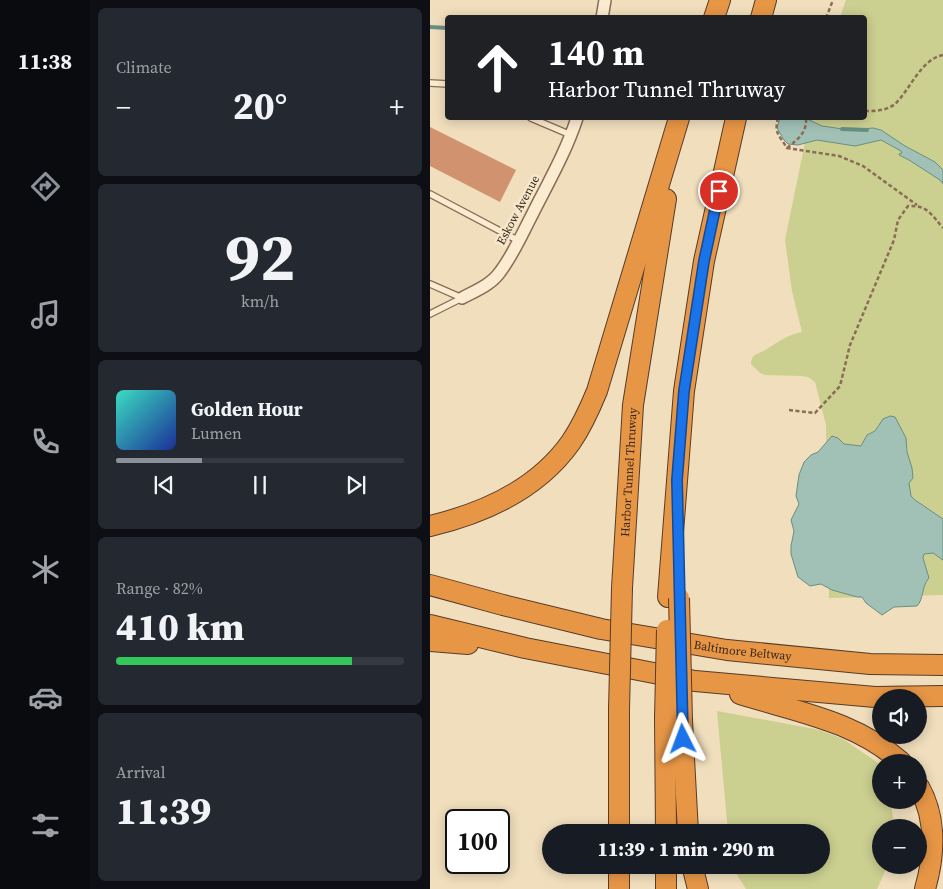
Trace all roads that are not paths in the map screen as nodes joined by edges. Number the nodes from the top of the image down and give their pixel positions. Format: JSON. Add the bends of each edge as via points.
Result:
{"nodes":[{"id":1,"x":605,"y":0,"type":"edge"},
{"id":2,"x":722,"y":0,"type":"edge"},
{"id":3,"x":766,"y":0,"type":"edge"},
{"id":4,"x":602,"y":15,"type":"edge"},
{"id":5,"x":715,"y":15,"type":"edge"},
{"id":6,"x":719,"y":15,"type":"edge"},
{"id":7,"x":762,"y":15,"type":"edge"},
{"id":8,"x":430,"y":83,"type":"edge"},
{"id":9,"x":445,"y":84,"type":"edge"},
{"id":10,"x":536,"y":120,"type":"edge"},
{"id":11,"x":576,"y":120,"type":"edge"},
{"id":12,"x":678,"y":120,"type":"edge"},
{"id":13,"x":689,"y":120,"type":"edge"},
{"id":14,"x":736,"y":120,"type":"edge"},
{"id":15,"x":571,"y":135,"type":"junction"},
{"id":16,"x":430,"y":194,"type":"edge"},
{"id":17,"x":519,"y":241,"type":"junction"},
{"id":18,"x":430,"y":284,"type":"edge"},
{"id":19,"x":462,"y":298,"type":"junction"},
{"id":20,"x":430,"y":314,"type":"edge"},
{"id":21,"x":430,"y":526,"type":"edge"},
{"id":22,"x":430,"y":586,"type":"edge"},
{"id":23,"x":430,"y":625,"type":"edge"},
{"id":24,"x":430,"y":641,"type":"edge"},
{"id":25,"x":525,"y":648,"type":"junction"},
{"id":26,"x":943,"y":665,"type":"edge"},
{"id":27,"x":695,"y":681,"type":"junction"},
{"id":28,"x":943,"y":696,"type":"edge"},
{"id":29,"x":673,"y":719,"type":"junction"},
{"id":30,"x":892,"y":754,"type":"edge"},
{"id":31,"x":927,"y":808,"type":"edge"},
{"id":32,"x":619,"y":824,"type":"edge"},
{"id":33,"x":666,"y":824,"type":"edge"},
{"id":34,"x":687,"y":824,"type":"edge"},
{"id":35,"x":619,"y":874,"type":"edge"},
{"id":36,"x":666,"y":874,"type":"edge"},
{"id":37,"x":694,"y":874,"type":"edge"},
{"id":38,"x":619,"y":889,"type":"edge"},
{"id":39,"x":666,"y":889,"type":"edge"},
{"id":40,"x":698,"y":889,"type":"edge"},
{"id":41,"x":925,"y":889,"type":"edge"}],
"edges":[{"from":1,"to":4,"type":"street"},
{"from":2,"to":5,"type":"highway"},
{"from":2,"to":6,"type":"highway"},
{"from":3,"to":7,"type":"highway"},
{"from":8,"to":9,"type":"lane"},
{"from":10,"to":15,"type":"lane"},
{"from":11,"to":15,"type":"street","name":"Eskow Avenue"},
{"from":12,"to":21,"type":"highway","via":[[597,390],[572,441],[540,476],[509,498]]},
{"from":13,"to":32,"type":"highway","name":"Harbor Tunnel Thruway","bridge":true,"via":[[667,196],[633,405],[622,588]]},
{"from":14,"to":29,"type":"highway","bridge":true,"via":[[704,261],[684,391],[677,480]]},
{"from":15,"to":17,"type":"street","name":"Eskow Avenue"},
{"from":16,"to":17,"type":"lane"},
{"from":17,"to":19,"type":"street","name":"Eskow Avenue","via":[[500,273],[490,283]]},
{"from":18,"to":19,"type":"lane"},
{"from":19,"to":20,"type":"lane"},
{"from":22,"to":26,"type":"highway","name":"Baltimore Beltway","via":[[601,629],[727,650],[870,664]]},
{"from":23,"to":25,"type":"highway"},
{"from":24,"to":25,"type":"highway"},
{"from":25,"to":27,"type":"highway"},
{"from":27,"to":28,"type":"highway","via":[[875,697]]},
{"from":27,"to":30,"type":"highway","via":[[843,726],[873,740]]},
{"from":29,"to":33,"type":"highway"},
{"from":29,"to":34,"type":"highway"},
{"from":31,"to":41,"type":"highway","via":[[933,833],[933,854]]},
{"from":35,"to":38,"type":"highway"},
{"from":36,"to":39,"type":"highway"},
{"from":37,"to":40,"type":"highway"}]}
